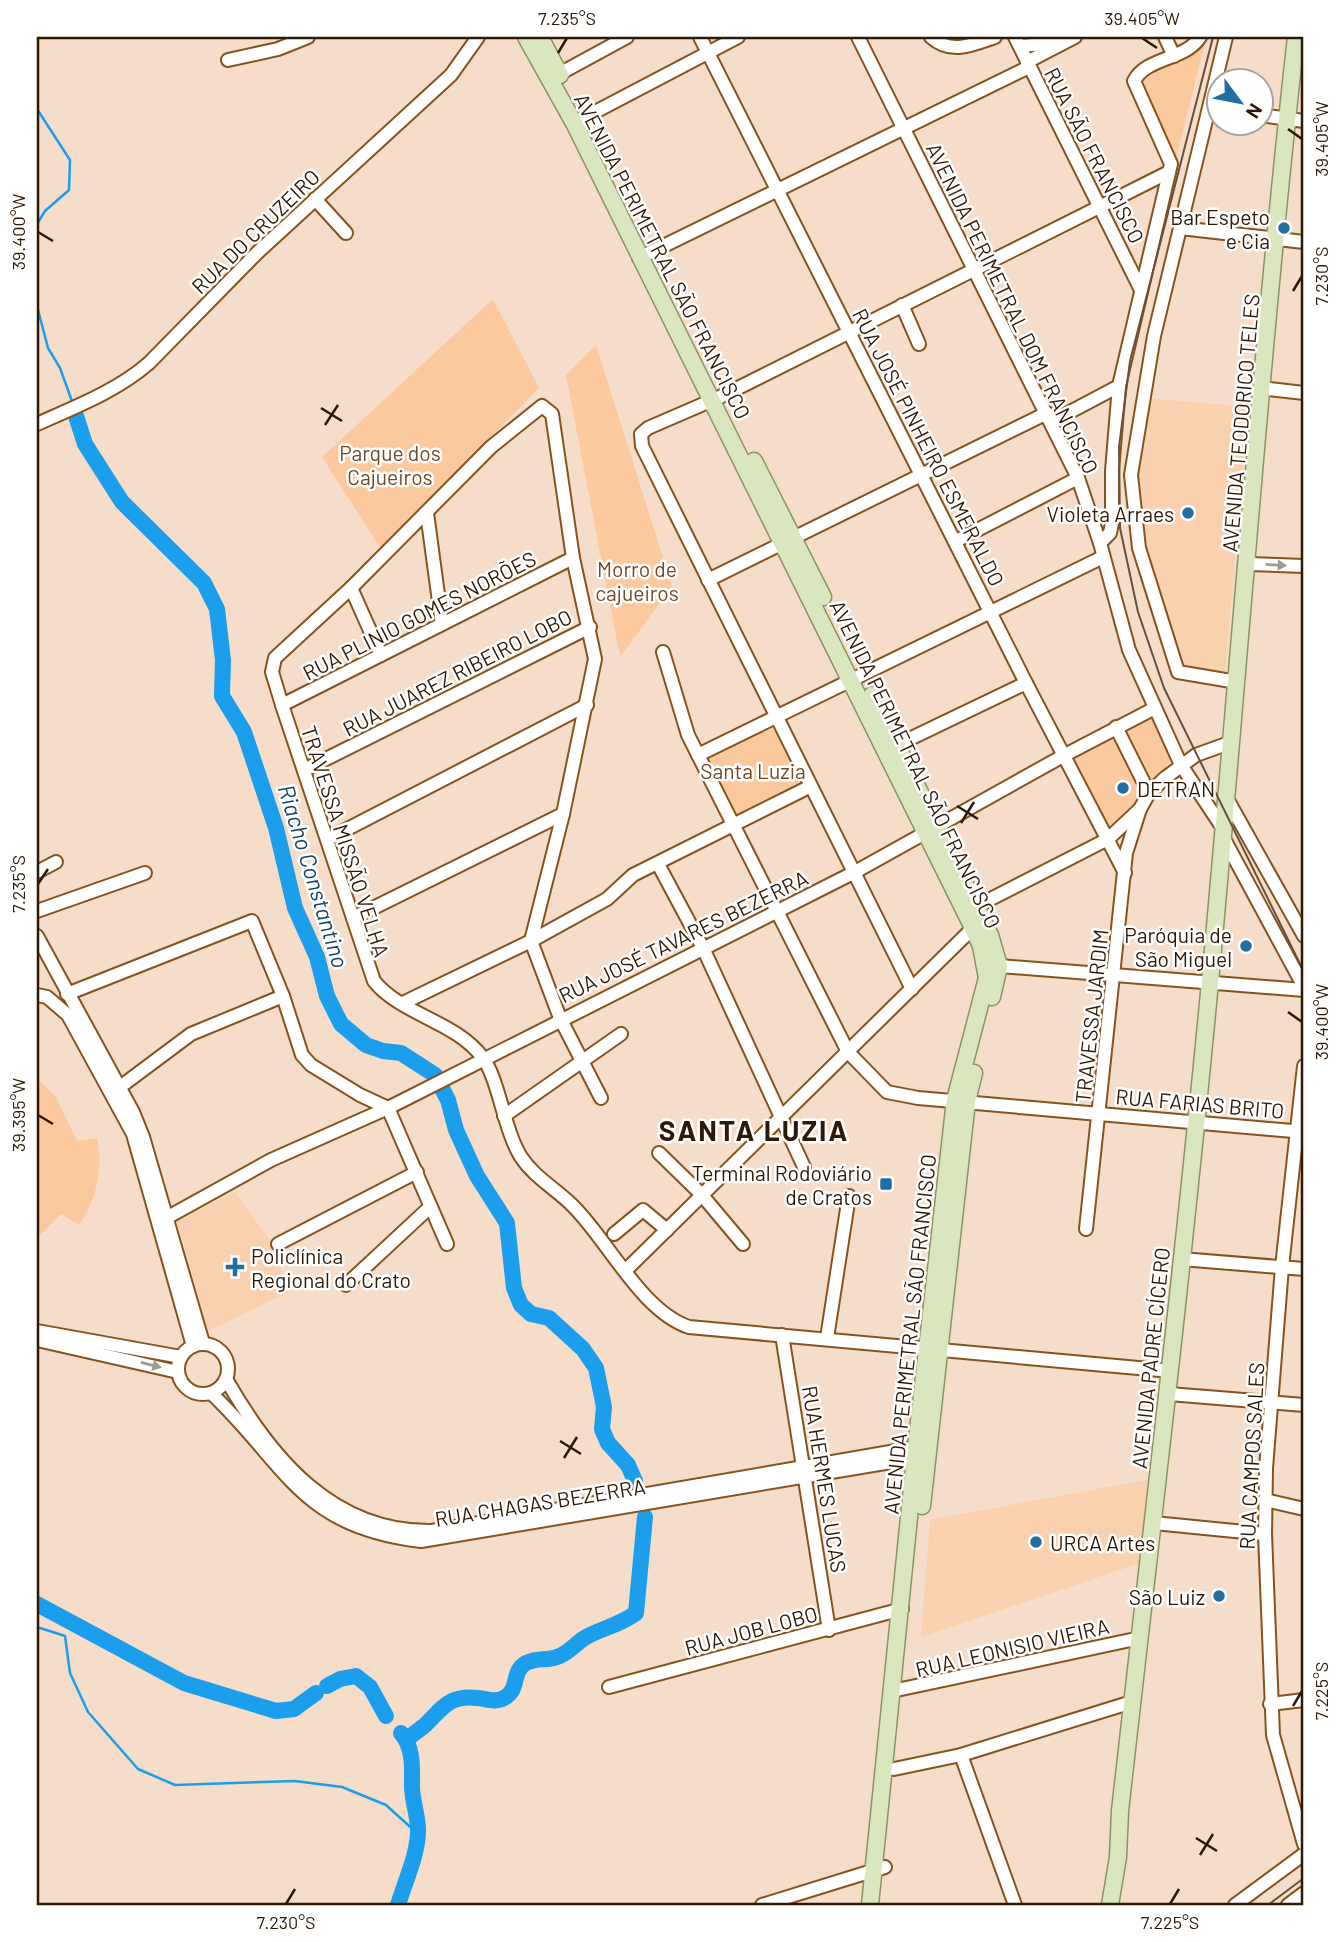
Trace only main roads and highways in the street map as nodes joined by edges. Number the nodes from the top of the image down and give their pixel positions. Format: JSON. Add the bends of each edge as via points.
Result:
{"nodes":[{"id":1,"x":527,"y":37,"type":"edge"},
{"id":2,"x":540,"y":37,"type":"edge"},
{"id":3,"x":1296,"y":37,"type":"edge"},
{"id":4,"x":578,"y":122,"type":"junction"},
{"id":5,"x":857,"y":678,"type":"junction"},
{"id":6,"x":1226,"y":805,"type":"joint"},
{"id":7,"x":932,"y":829,"type":"junction"},
{"id":8,"x":978,"y":917,"type":"junction"},
{"id":9,"x":982,"y":1018,"type":"junction"},
{"id":10,"x":922,"y":1451,"type":"junction"},
{"id":11,"x":898,"y":1691,"type":"junction"},
{"id":12,"x":879,"y":1868,"type":"junction"},
{"id":13,"x":870,"y":1905,"type":"edge"},
{"id":14,"x":881,"y":1905,"type":"edge"},
{"id":15,"x":1110,"y":1905,"type":"edge"}],
"edges":[{"from":1,"to":4,"type":"main road","name":"AVENIDA PERIMETRAL SÃO FRANCISCO"},
{"from":2,"to":4,"type":"main road","name":"AVENIDA PERIMETRAL SÃO FRANCISCO"},
{"from":3,"to":6,"type":"main road","name":"AVENIDA TEODORICO TELES","via":[[1260,388]]},
{"from":4,"to":5,"type":"main road","name":"AVENIDA PERIMETRAL SÃO FRANCISCO"},
{"from":5,"to":7,"type":"main road","name":"AVENIDA PERIMETRAL SÃO FRANCISCO"},
{"from":5,"to":7,"type":"main road","name":"AVENIDA PERIMETRAL SÃO FRANCISCO","via":[[897,745]]},
{"from":6,"to":15,"type":"main road","name":"AVENIDA PADRE CÍCERO","via":[[1169,1394]]},
{"from":7,"to":8,"type":"main road","name":"AVENIDA PERIMETRAL SÃO FRANCISCO"},
{"from":8,"to":9,"type":"main road","name":"AVENIDA PERIMETRAL SÃO FRANCISCO","via":[[987,978]]},
{"from":8,"to":9,"type":"main road","name":"AVENIDA PERIMETRAL SÃO FRANCISCO","via":[[999,966]]},
{"from":9,"to":10,"type":"main road","name":"AVENIDA PERIMETRAL SÃO FRANCISCO","via":[[961,1101]]},
{"from":10,"to":11,"type":"main road","name":"AVENIDA PERIMETRAL SÃO FRANCISCO"},
{"from":10,"to":11,"type":"main road","name":"AVENIDA PERIMETRAL SÃO FRANCISCO","via":[[902,1609]]},
{"from":11,"to":12,"type":"main road","name":"AVENIDA PERIMETRAL SÃO FRANCISCO"},
{"from":11,"to":12,"type":"main road","name":"AVENIDA PERIMETRAL SÃO FRANCISCO","via":[[894,1769]]},
{"from":12,"to":13,"type":"main road","name":"AVENIDA PERIMETRAL SÃO FRANCISCO"},
{"from":12,"to":14,"type":"main road","name":"AVENIDA PERIMETRAL SÃO FRANCISCO"}]}
